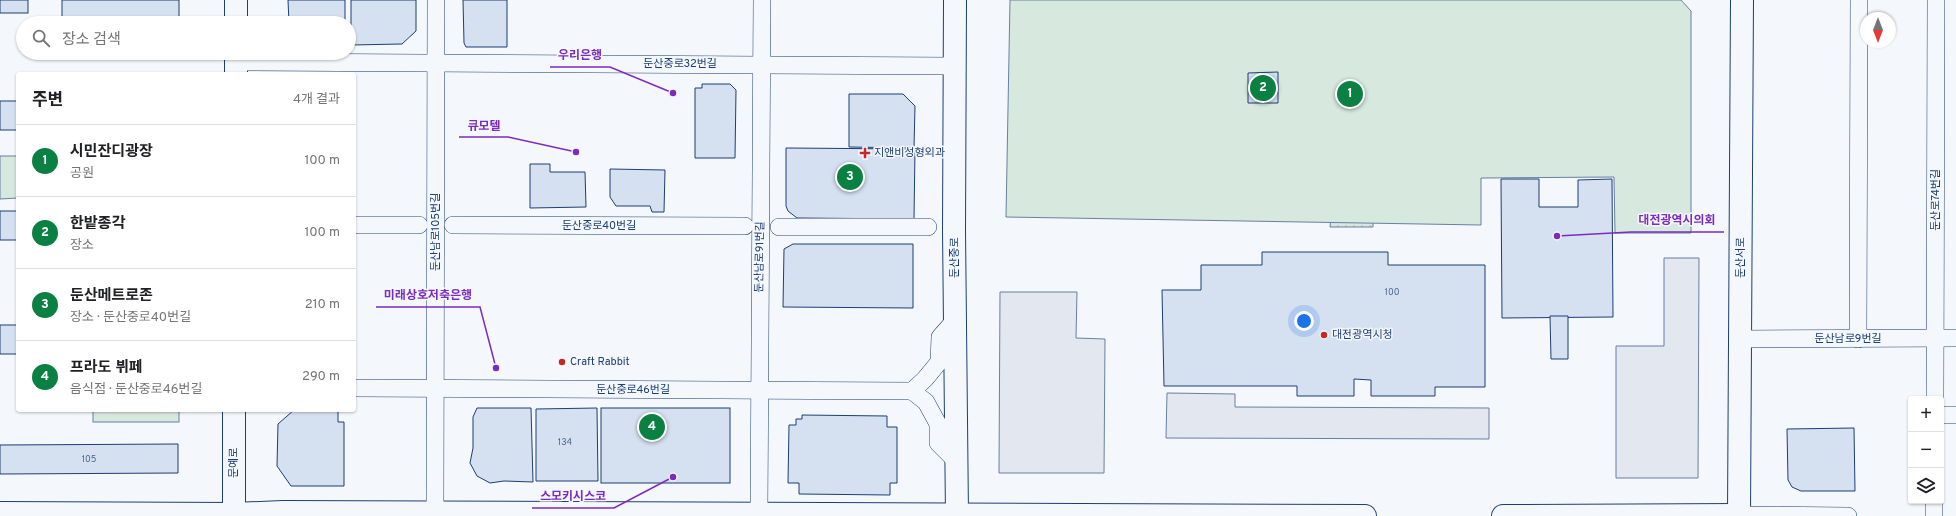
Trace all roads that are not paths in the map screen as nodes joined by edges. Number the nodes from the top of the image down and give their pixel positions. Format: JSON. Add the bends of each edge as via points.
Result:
{"nodes":[{"id":1,"x":236,"y":0,"type":"edge"},
{"id":2,"x":436,"y":0,"type":"edge"},
{"id":3,"x":762,"y":0,"type":"edge"},
{"id":4,"x":955,"y":0,"type":"edge"},
{"id":5,"x":1742,"y":0,"type":"edge"},
{"id":6,"x":1859,"y":0,"type":"edge"},
{"id":7,"x":1936,"y":0,"type":"edge"},
{"id":8,"x":236,"y":16,"type":"edge"},
{"id":9,"x":236,"y":63,"type":"edge"},
{"id":10,"x":436,"y":63,"type":"junction"},
{"id":11,"x":762,"y":64,"type":"junction"},
{"id":12,"x":955,"y":66,"type":"junction"},
{"id":13,"x":358,"y":225,"type":"dead end"},
{"id":14,"x":419,"y":225,"type":"dead end"},
{"id":15,"x":453,"y":225,"type":"dead end"},
{"id":16,"x":745,"y":226,"type":"dead end"},
{"id":17,"x":779,"y":227,"type":"dead end"},
{"id":18,"x":928,"y":227,"type":"dead end"},
{"id":19,"x":955,"y":320,"type":"junction"},
{"id":20,"x":1935,"y":338,"type":"junction"},
{"id":21,"x":1956,"y":338,"type":"edge"},
{"id":22,"x":1740,"y":339,"type":"junction"},
{"id":23,"x":1858,"y":339,"type":"junction"},
{"id":24,"x":356,"y":388,"type":"edge"},
{"id":25,"x":436,"y":388,"type":"junction"},
{"id":26,"x":759,"y":390,"type":"junction"},
{"id":27,"x":912,"y":391,"type":"junction"},
{"id":28,"x":1935,"y":396,"type":"edge"},
{"id":29,"x":234,"y":412,"type":"edge"},
{"id":30,"x":1944,"y":414,"type":"edge"},
{"id":31,"x":1956,"y":415,"type":"edge"},
{"id":32,"x":956,"y":461,"type":"junction"},
{"id":33,"x":1934,"y":504,"type":"edge"},
{"id":34,"x":435,"y":512,"type":"junction"},
{"id":35,"x":0,"y":513,"type":"edge"},
{"id":36,"x":759,"y":514,"type":"junction"},
{"id":37,"x":234,"y":515,"type":"edge"},
{"id":38,"x":956,"y":515,"type":"edge"},
{"id":39,"x":1365,"y":516,"type":"edge"},
{"id":40,"x":1503,"y":516,"type":"edge"},
{"id":41,"x":1739,"y":516,"type":"edge"},
{"id":42,"x":1848,"y":516,"type":"edge"},
{"id":43,"x":1934,"y":516,"type":"edge"}],
"edges":[{"from":1,"to":8,"type":"main road"},
{"from":2,"to":10,"type":"street","name":"둔산남로105번길"},
{"from":3,"to":11,"type":"street","name":"둔산남로91번길"},
{"from":4,"to":12,"type":"main road","name":"둔산중로"},
{"from":5,"to":22,"type":"main road","name":"둔산서로"},
{"from":6,"to":23,"type":"street"},
{"from":7,"to":20,"type":"street","name":"둔산로74번길"},
{"from":9,"to":10,"type":"street","name":"둔산중로32번길"},
{"from":10,"to":11,"type":"street","name":"둔산중로32번길"},
{"from":10,"to":25,"type":"street","name":"둔산남로105번길"},
{"from":11,"to":12,"type":"street","name":"둔산중로32번길"},
{"from":11,"to":26,"type":"street","name":"둔산남로91번길"},
{"from":12,"to":19,"type":"main road","name":"둔산중로"},
{"from":13,"to":14,"type":"street"},
{"from":15,"to":16,"type":"street","name":"둔산중로40번길"},
{"from":17,"to":18,"type":"street"},
{"from":19,"to":27,"type":"street","via":[[940,337],[939,362],[926,380]]},
{"from":19,"to":32,"type":"main road","name":"둔산중로"},
{"from":20,"to":21,"type":"street","name":"둔산남로9번길"},
{"from":20,"to":23,"type":"street","name":"둔산남로9번길"},
{"from":20,"to":28,"type":"street","name":"둔산로74번길"},
{"from":22,"to":23,"type":"street","name":"둔산남로9번길"},
{"from":22,"to":41,"type":"main road","name":"둔산서로"},
{"from":24,"to":25,"type":"street","name":"둔산중로46번길"},
{"from":25,"to":26,"type":"street","name":"둔산중로46번길"},
{"from":25,"to":34,"type":"street","name":"둔산남로105번길"},
{"from":26,"to":27,"type":"street","name":"둔산중로46번길"},
{"from":26,"to":36,"type":"street","name":"둔산남로91번길"},
{"from":27,"to":32,"type":"street","via":[[926,402],[938,424],[938,443]]},
{"from":29,"to":37,"type":"main road","name":"문예로"},
{"from":30,"to":31,"type":"street"},
{"from":32,"to":38,"type":"main road","name":"둔산중로"},
{"from":33,"to":43,"type":"street"},
{"from":34,"to":36,"type":"main road"},
{"from":34,"to":37,"type":"main road","via":[[283,512]]},
{"from":35,"to":37,"type":"main road"},
{"from":36,"to":38,"type":"main road"},
{"from":38,"to":39,"type":"main road"},
{"from":40,"to":41,"type":"main road"},
{"from":41,"to":42,"type":"street"}]}
